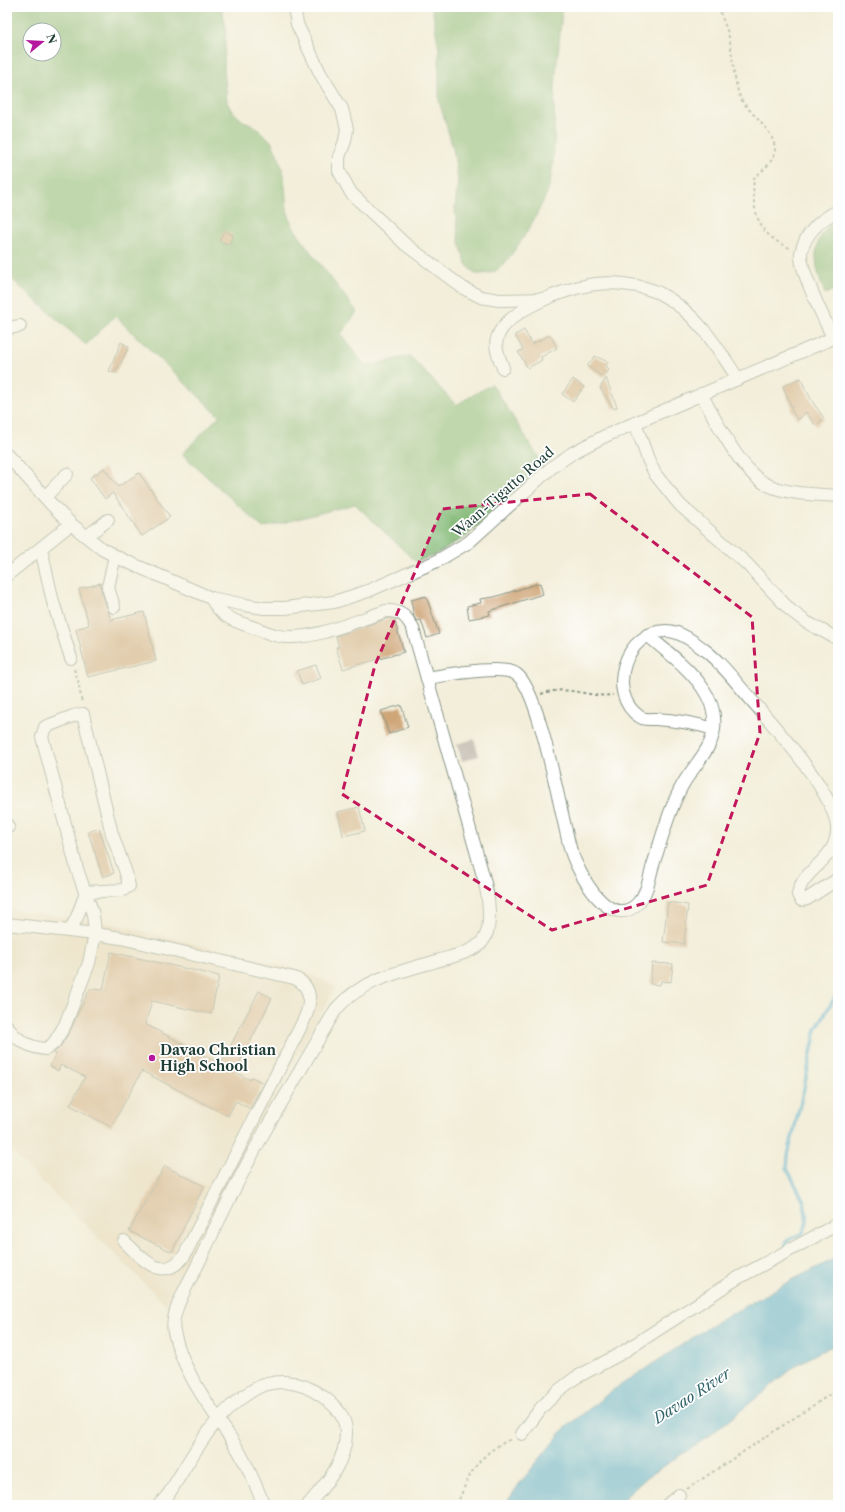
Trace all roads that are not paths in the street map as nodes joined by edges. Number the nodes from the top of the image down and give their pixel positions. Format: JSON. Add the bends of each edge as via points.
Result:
{"nodes":[{"id":1,"x":294,"y":7,"type":"edge"},
{"id":2,"x":838,"y":211,"type":"edge"},
{"id":3,"x":543,"y":299,"type":"junction"},
{"id":4,"x":20,"y":326,"type":"dead end"},
{"id":5,"x":7,"y":328,"type":"edge"},
{"id":6,"x":835,"y":337,"type":"edge"},
{"id":7,"x":503,"y":368,"type":"dead end"},
{"id":8,"x":738,"y":379,"type":"junction"},
{"id":9,"x":701,"y":394,"type":"junction"},
{"id":10,"x":635,"y":423,"type":"junction"},
{"id":11,"x":7,"y":455,"type":"edge"},
{"id":12,"x":67,"y":474,"type":"dead end"},
{"id":13,"x":838,"y":496,"type":"edge"},
{"id":14,"x":45,"y":497,"type":"junction"},
{"id":15,"x":108,"y":520,"type":"dead end"},
{"id":16,"x":72,"y":524,"type":"junction"},
{"id":17,"x":87,"y":536,"type":"junction"},
{"id":18,"x":41,"y":549,"type":"junction"},
{"id":19,"x":115,"y":556,"type":"junction"},
{"id":20,"x":7,"y":575,"type":"edge"},
{"id":21,"x":211,"y":598,"type":"junction"},
{"id":22,"x":114,"y":607,"type":"dead end"},
{"id":23,"x":647,"y":635,"type":"junction"},
{"id":24,"x":838,"y":639,"type":"edge"},
{"id":25,"x":71,"y":658,"type":"road end"},
{"id":26,"x":427,"y":678,"type":"junction"},
{"id":27,"x":714,"y":729,"type":"junction"},
{"id":28,"x":838,"y":879,"type":"edge"},
{"id":29,"x":85,"y":894,"type":"junction"},
{"id":30,"x":9,"y":928,"type":"edge"},
{"id":31,"x":70,"y":931,"type":"junction"},
{"id":32,"x":95,"y":934,"type":"junction"},
{"id":33,"x":7,"y":1026,"type":"edge"},
{"id":34,"x":838,"y":1224,"type":"edge"},
{"id":35,"x":124,"y":1241,"type":"dead end"},
{"id":36,"x":217,"y":1419,"type":"junction"},
{"id":37,"x":522,"y":1434,"type":"road end"},
{"id":38,"x":679,"y":1495,"type":"road end"},
{"id":39,"x":159,"y":1505,"type":"edge"},
{"id":40,"x":264,"y":1505,"type":"edge"},
{"id":41,"x":308,"y":1505,"type":"edge"},
{"id":42,"x":667,"y":1505,"type":"edge"}],
"edges":[{"from":1,"to":3,"type":"street","via":[[297,24],[320,73],[342,108],[347,129],[339,157],[339,171],[351,193],[405,244],[463,288],[481,297],[499,300]]},
{"from":2,"to":6,"type":"street","via":[[827,216],[807,236],[801,254],[805,276]]},
{"from":3,"to":7,"type":"street","via":[[510,320],[500,331],[496,346]]},
{"from":3,"to":8,"type":"street","via":[[595,284],[614,283],[658,293],[697,321],[715,342]]},
{"from":4,"to":5,"type":"street"},
{"from":6,"to":8,"type":"street","name":"Waan-Tigatto Road"},
{"from":8,"to":9,"type":"street","name":"Waan-Tigatto Road"},
{"from":9,"to":10,"type":"street","name":"Waan-Tigatto Road"},
{"from":9,"to":13,"type":"street","via":[[737,456],[767,485],[785,491]]},
{"from":10,"to":21,"type":"street","name":"Waan-Tigatto Road","via":[[603,436],[552,467],[456,552],[368,591],[334,602],[285,608],[245,606]]},
{"from":10,"to":24,"type":"street","via":[[655,474],[680,504],[747,564],[790,610]]},
{"from":11,"to":14,"type":"street","name":"Waan-Tigatto Road"},
{"from":12,"to":14,"type":"street"},
{"from":14,"to":16,"type":"street","name":"Waan-Tigatto Road"},
{"from":15,"to":17,"type":"street"},
{"from":16,"to":17,"type":"street","name":"Waan-Tigatto Road"},
{"from":16,"to":18,"type":"street"},
{"from":17,"to":19,"type":"street","name":"Waan-Tigatto Road"},
{"from":18,"to":20,"type":"street"},
{"from":18,"to":25,"type":"street","via":[[53,602]]},
{"from":19,"to":21,"type":"street","name":"Waan-Tigatto Road"},
{"from":19,"to":22,"type":"street","via":[[108,587]]},
{"from":21,"to":26,"type":"street","via":[[223,615],[234,621],[279,636],[291,637],[331,630],[386,611],[394,611],[402,614],[413,629]]},
{"from":23,"to":27,"type":"street","via":[[700,682],[710,701]]},
{"from":23,"to":27,"type":"street","via":[[626,659],[622,679],[624,694],[632,710],[642,718],[673,720]]},
{"from":23,"to":28,"type":"street","via":[[669,631],[685,636],[702,648],[722,667],[796,753],[820,786],[832,809],[837,827],[836,841],[828,855],[803,880],[798,895],[801,900],[807,900]]},
{"from":26,"to":27,"type":"street","via":[[509,670],[521,677],[532,697],[571,851],[582,878],[598,900],[619,911],[628,910],[637,904],[646,890],[678,792],[706,750]]},
{"from":26,"to":36,"type":"street","via":[[484,879],[489,905],[488,927],[483,941],[474,948],[459,955],[385,976],[347,997],[336,1009],[265,1131],[210,1238],[174,1318],[173,1329],[178,1350],[187,1372]]},
{"from":29,"to":29,"type":"street","via":[[123,890],[129,886],[112,834],[83,714],[45,727],[42,737]]},
{"from":29,"to":31,"type":"street"},
{"from":29,"to":32,"type":"street","via":[[90,902]]},
{"from":30,"to":31,"type":"street"},
{"from":31,"to":32,"type":"street"},
{"from":32,"to":33,"type":"street","via":[[89,963],[65,1025],[54,1043],[46,1049],[34,1047],[15,1036]]},
{"from":32,"to":35,"type":"street","via":[[294,978],[305,986],[310,1002],[303,1022],[184,1256],[178,1263],[169,1267],[154,1268]]},
{"from":34,"to":37,"type":"street","via":[[736,1279],[620,1354],[575,1378],[541,1408]]},
{"from":36,"to":39,"type":"street"},
{"from":36,"to":40,"type":"street","via":[[241,1455]]},
{"from":36,"to":41,"type":"street","via":[[233,1403],[270,1383],[286,1382],[306,1388],[327,1399],[340,1412],[346,1430],[345,1446],[328,1482]]},
{"from":38,"to":42,"type":"street"}]}
